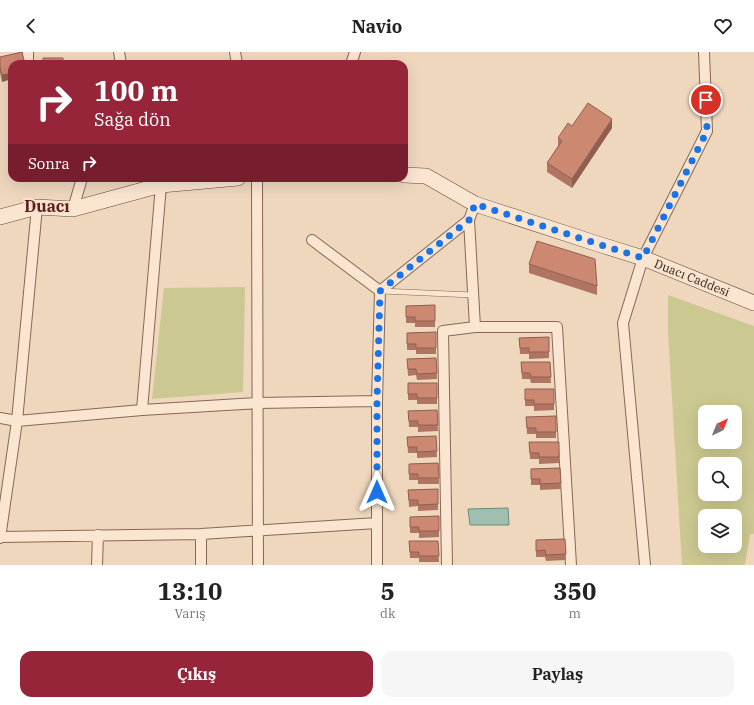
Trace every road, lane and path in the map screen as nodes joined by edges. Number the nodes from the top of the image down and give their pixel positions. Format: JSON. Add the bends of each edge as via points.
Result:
{"nodes":[{"id":1,"x":703,"y":52,"type":"edge"},
{"id":2,"x":408,"y":175,"type":"edge"},
{"id":3,"x":81,"y":182,"type":"edge"},
{"id":4,"x":194,"y":182,"type":"edge"},
{"id":5,"x":257,"y":182,"type":"edge"},
{"id":6,"x":161,"y":185,"type":"junction"},
{"id":7,"x":475,"y":204,"type":"junction"},
{"id":8,"x":37,"y":207,"type":"junction"},
{"id":9,"x":73,"y":209,"type":"junction"},
{"id":10,"x":0,"y":216,"type":"edge"},
{"id":11,"x":469,"y":220,"type":"junction"},
{"id":12,"x":312,"y":240,"type":"dead end"},
{"id":13,"x":643,"y":258,"type":"junction"},
{"id":14,"x":380,"y":291,"type":"junction"},
{"id":15,"x":474,"y":295,"type":"junction"},
{"id":16,"x":754,"y":303,"type":"edge"},
{"id":17,"x":476,"y":327,"type":"junction"},
{"id":18,"x":377,"y":401,"type":"junction"},
{"id":19,"x":258,"y":403,"type":"junction"},
{"id":20,"x":142,"y":410,"type":"junction"},
{"id":21,"x":0,"y":418,"type":"edge"},
{"id":22,"x":17,"y":421,"type":"junction"},
{"id":23,"x":4,"y":480,"type":"edge"},
{"id":24,"x":377,"y":523,"type":"junction"},
{"id":25,"x":258,"y":530,"type":"junction"},
{"id":26,"x":201,"y":534,"type":"junction"},
{"id":27,"x":98,"y":535,"type":"junction"},
{"id":28,"x":0,"y":538,"type":"edge"},
{"id":29,"x":97,"y":565,"type":"edge"},
{"id":30,"x":201,"y":565,"type":"edge"},
{"id":31,"x":258,"y":565,"type":"edge"},
{"id":32,"x":378,"y":565,"type":"edge"},
{"id":33,"x":447,"y":565,"type":"edge"},
{"id":34,"x":572,"y":565,"type":"edge"},
{"id":35,"x":645,"y":565,"type":"edge"}],
"edges":[{"from":1,"to":13,"type":"street","via":[[707,131]]},
{"from":2,"to":7,"type":"street","name":"Duacı Caddesi","via":[[426,176]]},
{"from":3,"to":9,"type":"street"},
{"from":4,"to":6,"type":"street"},
{"from":5,"to":19,"type":"street"},
{"from":6,"to":9,"type":"street"},
{"from":6,"to":20,"type":"street"},
{"from":7,"to":11,"type":"street"},
{"from":7,"to":13,"type":"street","name":"Duacı Caddesi"},
{"from":8,"to":9,"type":"street"},
{"from":8,"to":10,"type":"street"},
{"from":8,"to":22,"type":"street"},
{"from":11,"to":14,"type":"street"},
{"from":11,"to":15,"type":"street"},
{"from":12,"to":14,"type":"street"},
{"from":13,"to":16,"type":"street","name":"Duacı Caddesi"},
{"from":13,"to":35,"type":"street","via":[[623,323]]},
{"from":14,"to":15,"type":"lane"},
{"from":14,"to":18,"type":"street"},
{"from":15,"to":17,"type":"street"},
{"from":17,"to":33,"type":"street","via":[[443,331]]},
{"from":17,"to":34,"type":"street","via":[[557,327]]},
{"from":18,"to":19,"type":"street"},
{"from":18,"to":24,"type":"street"},
{"from":19,"to":20,"type":"street"},
{"from":19,"to":25,"type":"street"},
{"from":20,"to":22,"type":"street"},
{"from":21,"to":22,"type":"street"},
{"from":22,"to":23,"type":"street"},
{"from":23,"to":28,"type":"street"},
{"from":24,"to":25,"type":"street"},
{"from":24,"to":32,"type":"street"},
{"from":25,"to":26,"type":"street"},
{"from":25,"to":31,"type":"street"},
{"from":26,"to":27,"type":"street"},
{"from":26,"to":30,"type":"street"},
{"from":27,"to":28,"type":"street"},
{"from":27,"to":29,"type":"street"}]}
